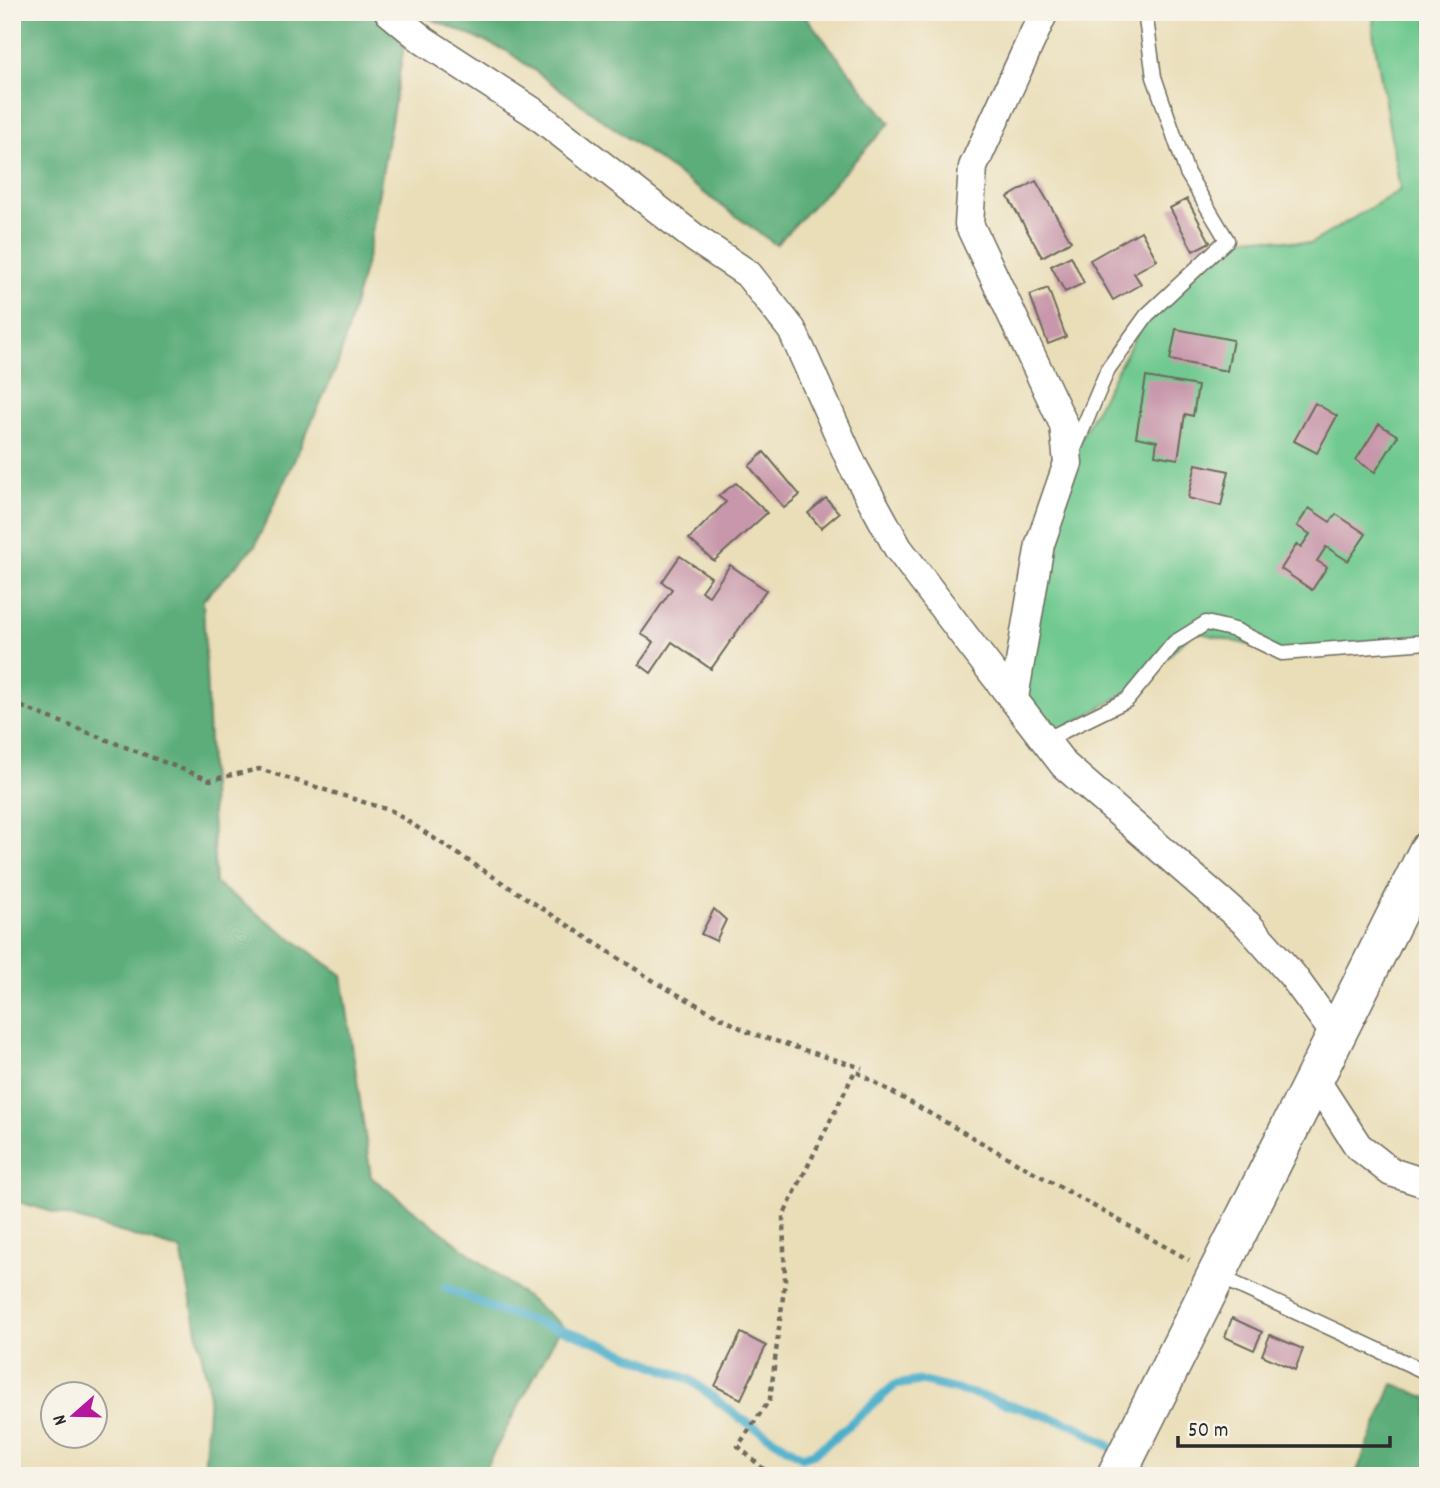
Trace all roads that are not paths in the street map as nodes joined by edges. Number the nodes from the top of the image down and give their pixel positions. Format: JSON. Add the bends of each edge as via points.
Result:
{"nodes":[{"id":1,"x":389,"y":12,"type":"edge"},
{"id":2,"x":1044,"y":12,"type":"edge"},
{"id":3,"x":1145,"y":12,"type":"edge"},
{"id":4,"x":1064,"y":475,"type":"junction"},
{"id":5,"x":1428,"y":642,"type":"edge"},
{"id":6,"x":1014,"y":698,"type":"junction"},
{"id":7,"x":1045,"y":740,"type":"junction"},
{"id":8,"x":1428,"y":851,"type":"edge"},
{"id":9,"x":1335,"y":1034,"type":"junction"},
{"id":10,"x":1314,"y":1078,"type":"junction"},
{"id":11,"x":1428,"y":1184,"type":"edge"},
{"id":12,"x":1215,"y":1275,"type":"junction"},
{"id":13,"x":1428,"y":1373,"type":"edge"},
{"id":14,"x":1117,"y":1474,"type":"edge"}],
"edges":[{"from":1,"to":6,"type":"street","via":[[423,40],[535,113],[748,274],[792,330],[853,466],[898,548]]},
{"from":2,"to":4,"type":"street","via":[[973,167],[969,224],[1063,425],[1068,463]]},
{"from":3,"to":4,"type":"lane","via":[[1154,77],[1187,173],[1227,240],[1155,304],[1108,369]]},
{"from":4,"to":6,"type":"street","via":[[1041,544]]},
{"from":5,"to":7,"type":"lane","via":[[1282,653],[1235,630],[1206,622],[1174,643],[1127,700]]},
{"from":6,"to":7,"type":"street"},
{"from":7,"to":9,"type":"street","via":[[1065,765],[1247,924]]},
{"from":8,"to":9,"type":"street"},
{"from":9,"to":10,"type":"street"},
{"from":10,"to":11,"type":"street","via":[[1358,1146],[1391,1172]]},
{"from":10,"to":12,"type":"street"},
{"from":12,"to":13,"type":"lane"},
{"from":12,"to":14,"type":"street"}]}
